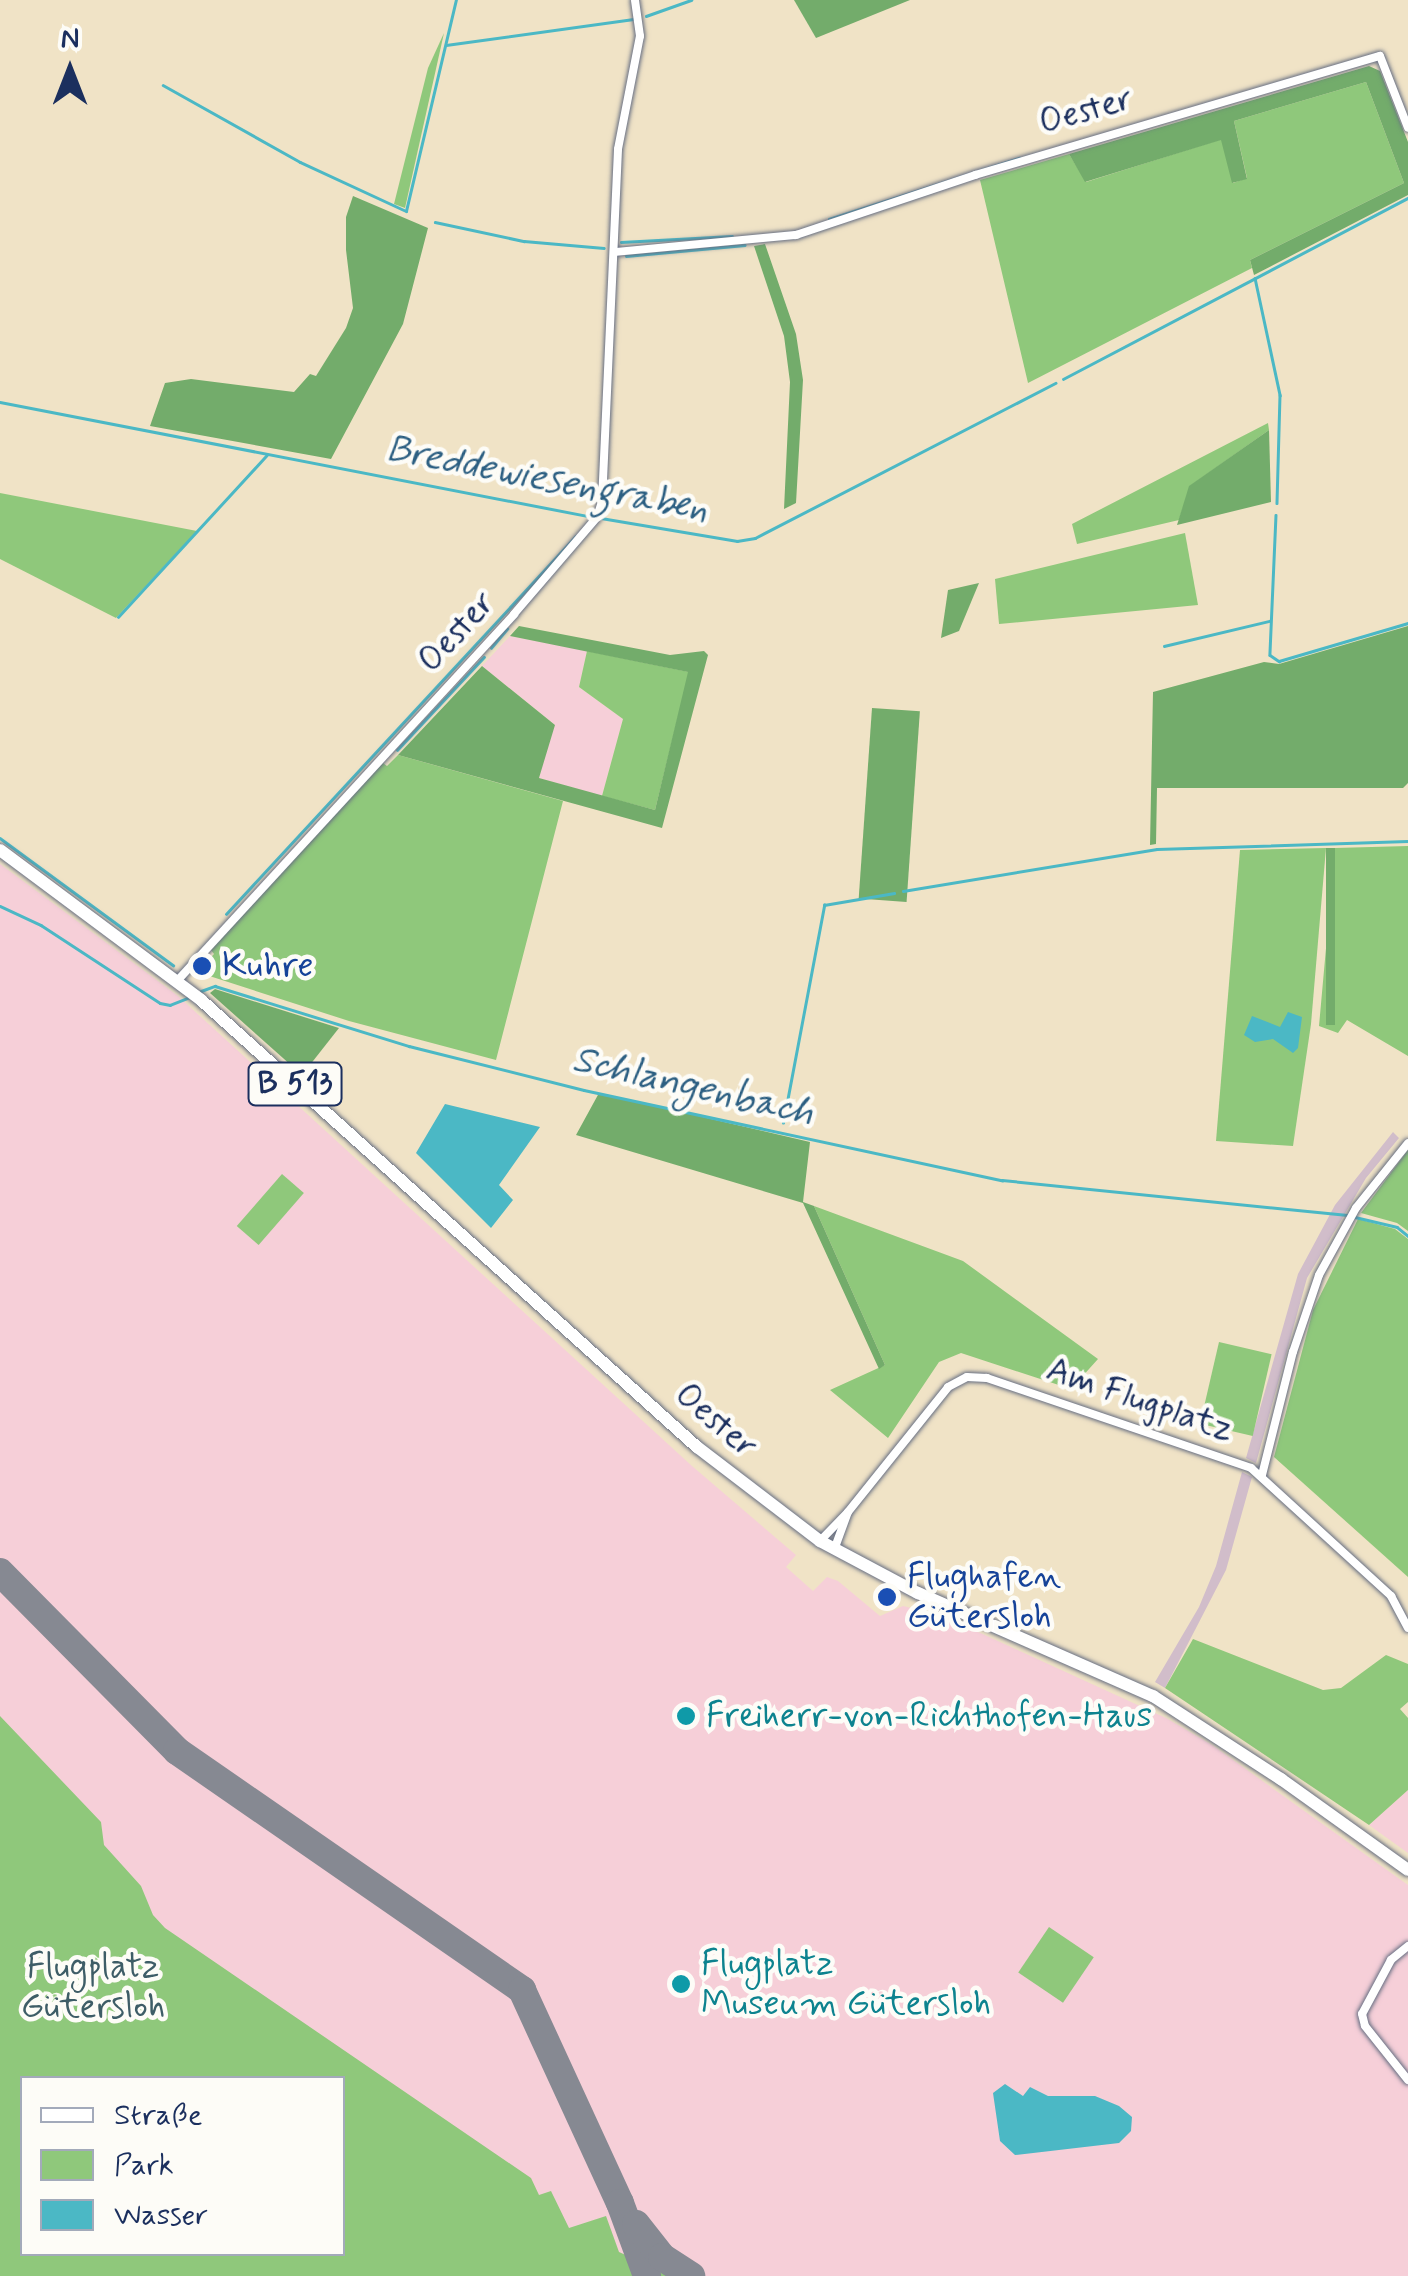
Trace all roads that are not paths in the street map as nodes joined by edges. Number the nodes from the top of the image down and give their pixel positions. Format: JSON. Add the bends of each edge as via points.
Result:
{"nodes":[{"id":1,"x":635,"y":0,"type":"edge"},
{"id":2,"x":1408,"y":128,"type":"edge"},
{"id":3,"x":616,"y":252,"type":"junction"},
{"id":4,"x":0,"y":850,"type":"edge"},
{"id":5,"x":182,"y":985,"type":"junction"},
{"id":6,"x":1408,"y":1142,"type":"edge"},
{"id":7,"x":1262,"y":1476,"type":"junction"},
{"id":8,"x":848,"y":1512,"type":"junction"},
{"id":9,"x":820,"y":1541,"type":"junction"},
{"id":10,"x":834,"y":1550,"type":"junction"},
{"id":11,"x":1408,"y":1628,"type":"edge"},
{"id":12,"x":1408,"y":1870,"type":"edge"},
{"id":13,"x":1408,"y":1946,"type":"edge"},
{"id":14,"x":1408,"y":2080,"type":"edge"}],
"edges":[{"from":1,"to":3,"type":"street","name":"Oester","via":[[640,36],[618,149]]},
{"from":2,"to":3,"type":"street","name":"Oester","via":[[1380,56],[796,235]]},
{"from":3,"to":5,"type":"street","name":"Oester","via":[[602,502],[587,533]]},
{"from":4,"to":5,"type":"main road","name":"Oester","number":"B 513"},
{"from":5,"to":9,"type":"main road","name":"Oester","number":"B 513","via":[[697,1447]]},
{"from":6,"to":7,"type":"street","via":[[1356,1208],[1306,1308]]},
{"from":7,"to":8,"type":"street","name":"Am Flugplatz","via":[[1215,1453],[968,1377],[935,1400]]},
{"from":7,"to":11,"type":"street","name":"Am Flugplatz","via":[[1391,1596]]},
{"from":8,"to":9,"type":"street","name":"Am Flugplatz"},
{"from":8,"to":10,"type":"street","name":"Am Flugplatz"},
{"from":9,"to":10,"type":"main road","number":"B 513"},
{"from":10,"to":12,"type":"main road","number":"B 513","via":[[1153,1696]]},
{"from":13,"to":14,"type":"street","via":[[1391,1960],[1362,2014]]}]}
